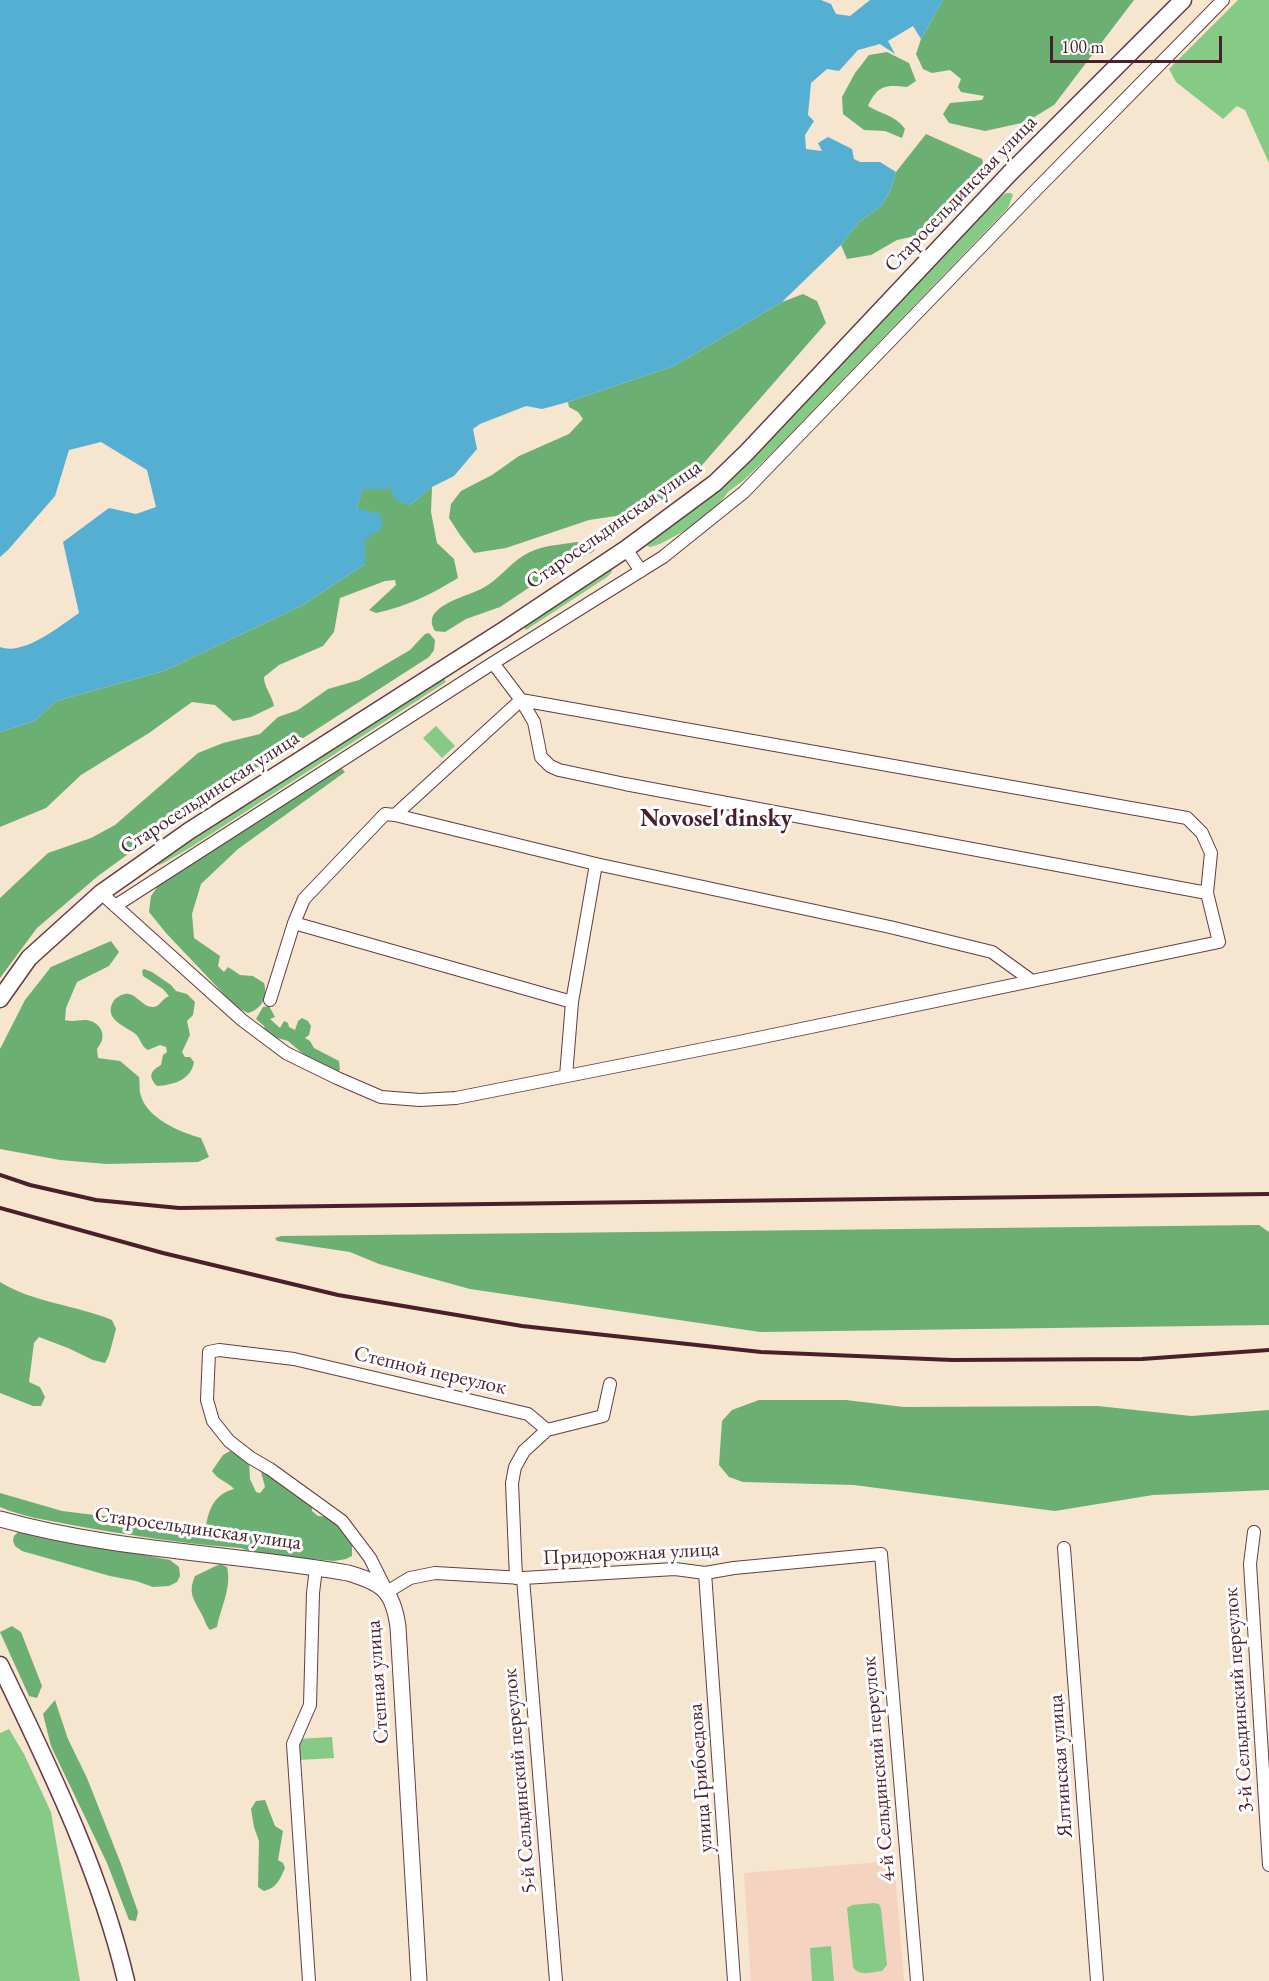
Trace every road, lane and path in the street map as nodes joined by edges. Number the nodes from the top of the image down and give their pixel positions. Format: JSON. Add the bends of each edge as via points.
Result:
{"nodes":[{"id":1,"x":1183,"y":0,"type":"edge"},
{"id":2,"x":1223,"y":0,"type":"edge"},
{"id":3,"x":626,"y":549,"type":"junction"},
{"id":4,"x":641,"y":571,"type":"junction"},
{"id":5,"x":492,"y":663,"type":"junction"},
{"id":6,"x":521,"y":700,"type":"junction"},
{"id":7,"x":395,"y":815,"type":"junction"},
{"id":8,"x":596,"y":864,"type":"junction"},
{"id":9,"x":1207,"y":892,"type":"junction"},
{"id":10,"x":101,"y":893,"type":"junction"},
{"id":11,"x":115,"y":906,"type":"junction"},
{"id":12,"x":294,"y":923,"type":"junction"},
{"id":13,"x":1032,"y":981,"type":"junction"},
{"id":14,"x":0,"y":999,"type":"edge"},
{"id":15,"x":270,"y":1000,"type":"dead end"},
{"id":16,"x":572,"y":1002,"type":"junction"},
{"id":17,"x":566,"y":1076,"type":"junction"},
{"id":18,"x":209,"y":1352,"type":"joint"},
{"id":19,"x":610,"y":1384,"type":"dead end"},
{"id":20,"x":548,"y":1430,"type":"junction"},
{"id":21,"x":0,"y":1519,"type":"edge"},
{"id":22,"x":1254,"y":1532,"type":"dead end"},
{"id":23,"x":1064,"y":1548,"type":"dead end"},
{"id":24,"x":881,"y":1554,"type":"joint"},
{"id":25,"x":316,"y":1568,"type":"junction"},
{"id":26,"x":705,"y":1573,"type":"junction"},
{"id":27,"x":519,"y":1578,"type":"junction"},
{"id":28,"x":387,"y":1592,"type":"junction"},
{"id":29,"x":0,"y":1665,"type":"edge"},
{"id":30,"x":1269,"y":1865,"type":"edge"},
{"id":31,"x":126,"y":1981,"type":"edge"},
{"id":32,"x":309,"y":1981,"type":"edge"},
{"id":33,"x":419,"y":1981,"type":"edge"},
{"id":34,"x":556,"y":1981,"type":"edge"},
{"id":35,"x":734,"y":1981,"type":"edge"},
{"id":36,"x":917,"y":1981,"type":"edge"},
{"id":37,"x":1098,"y":1981,"type":"edge"}],
"edges":[{"from":1,"to":3,"type":"main road","name":"Старосельдинская улица","via":[[1010,173],[747,452],[715,483]]},
{"from":2,"to":4,"type":"street","via":[[744,492]]},
{"from":3,"to":4,"type":"street"},
{"from":3,"to":10,"type":"main road","name":"Старосельдинская улица","via":[[189,831]]},
{"from":4,"to":5,"type":"street"},
{"from":5,"to":6,"type":"street"},
{"from":5,"to":11,"type":"street"},
{"from":6,"to":7,"type":"street"},
{"from":6,"to":9,"type":"street","via":[[534,722],[542,758],[559,770]]},
{"from":6,"to":9,"type":"street","via":[[1187,818],[1202,833],[1211,853]]},
{"from":7,"to":8,"type":"street"},
{"from":7,"to":12,"type":"street","via":[[386,814],[304,899]]},
{"from":8,"to":13,"type":"street","via":[[992,952]]},
{"from":8,"to":16,"type":"street"},
{"from":9,"to":13,"type":"street","via":[[1219,942]]},
{"from":10,"to":11,"type":"street"},
{"from":10,"to":14,"type":"main road","name":"Старосельдинская улица","via":[[29,958]]},
{"from":11,"to":17,"type":"street","via":[[242,1020],[286,1053],[381,1097],[456,1098]]},
{"from":12,"to":15,"type":"street"},
{"from":12,"to":16,"type":"street"},
{"from":13,"to":17,"type":"street"},
{"from":16,"to":17,"type":"street"},
{"from":18,"to":20,"type":"street","name":"Степной переулок","via":[[294,1359],[528,1414]]},
{"from":18,"to":28,"type":"street","name":"Степная улица","via":[[207,1400],[213,1421],[236,1447],[342,1521],[370,1558]]},
{"from":19,"to":20,"type":"street","via":[[603,1416]]},
{"from":20,"to":27,"type":"street","name":"5-й Сельдинский переулок","via":[[524,1451],[515,1467],[512,1483]]},
{"from":21,"to":25,"type":"street","name":"Старосельдинская улица","via":[[124,1543]]},
{"from":22,"to":30,"type":"street","name":"3-й Сельдинский переулок","via":[[1250,1564]]},
{"from":23,"to":37,"type":"street","name":"Ялтинская улица"},
{"from":24,"to":26,"type":"street","name":"Придорожная улица"},
{"from":24,"to":36,"type":"street","name":"4-й Сельдинский переулок"},
{"from":25,"to":28,"type":"street","name":"Старосельдинская улица","via":[[369,1579]]},
{"from":25,"to":32,"type":"street","via":[[309,1705],[293,1744]]},
{"from":26,"to":27,"type":"street","name":"Придорожная улица","via":[[675,1569]]},
{"from":26,"to":35,"type":"street","name":"улица Грибоедова"},
{"from":27,"to":28,"type":"street","name":"Придорожная улица","via":[[435,1573],[410,1578]]},
{"from":27,"to":34,"type":"street","name":"5-й Сельдинский переулок"},
{"from":28,"to":33,"type":"street","name":"Степная улица","via":[[398,1627]]},
{"from":29,"to":31,"type":"main road","via":[[96,1878]]}]}
